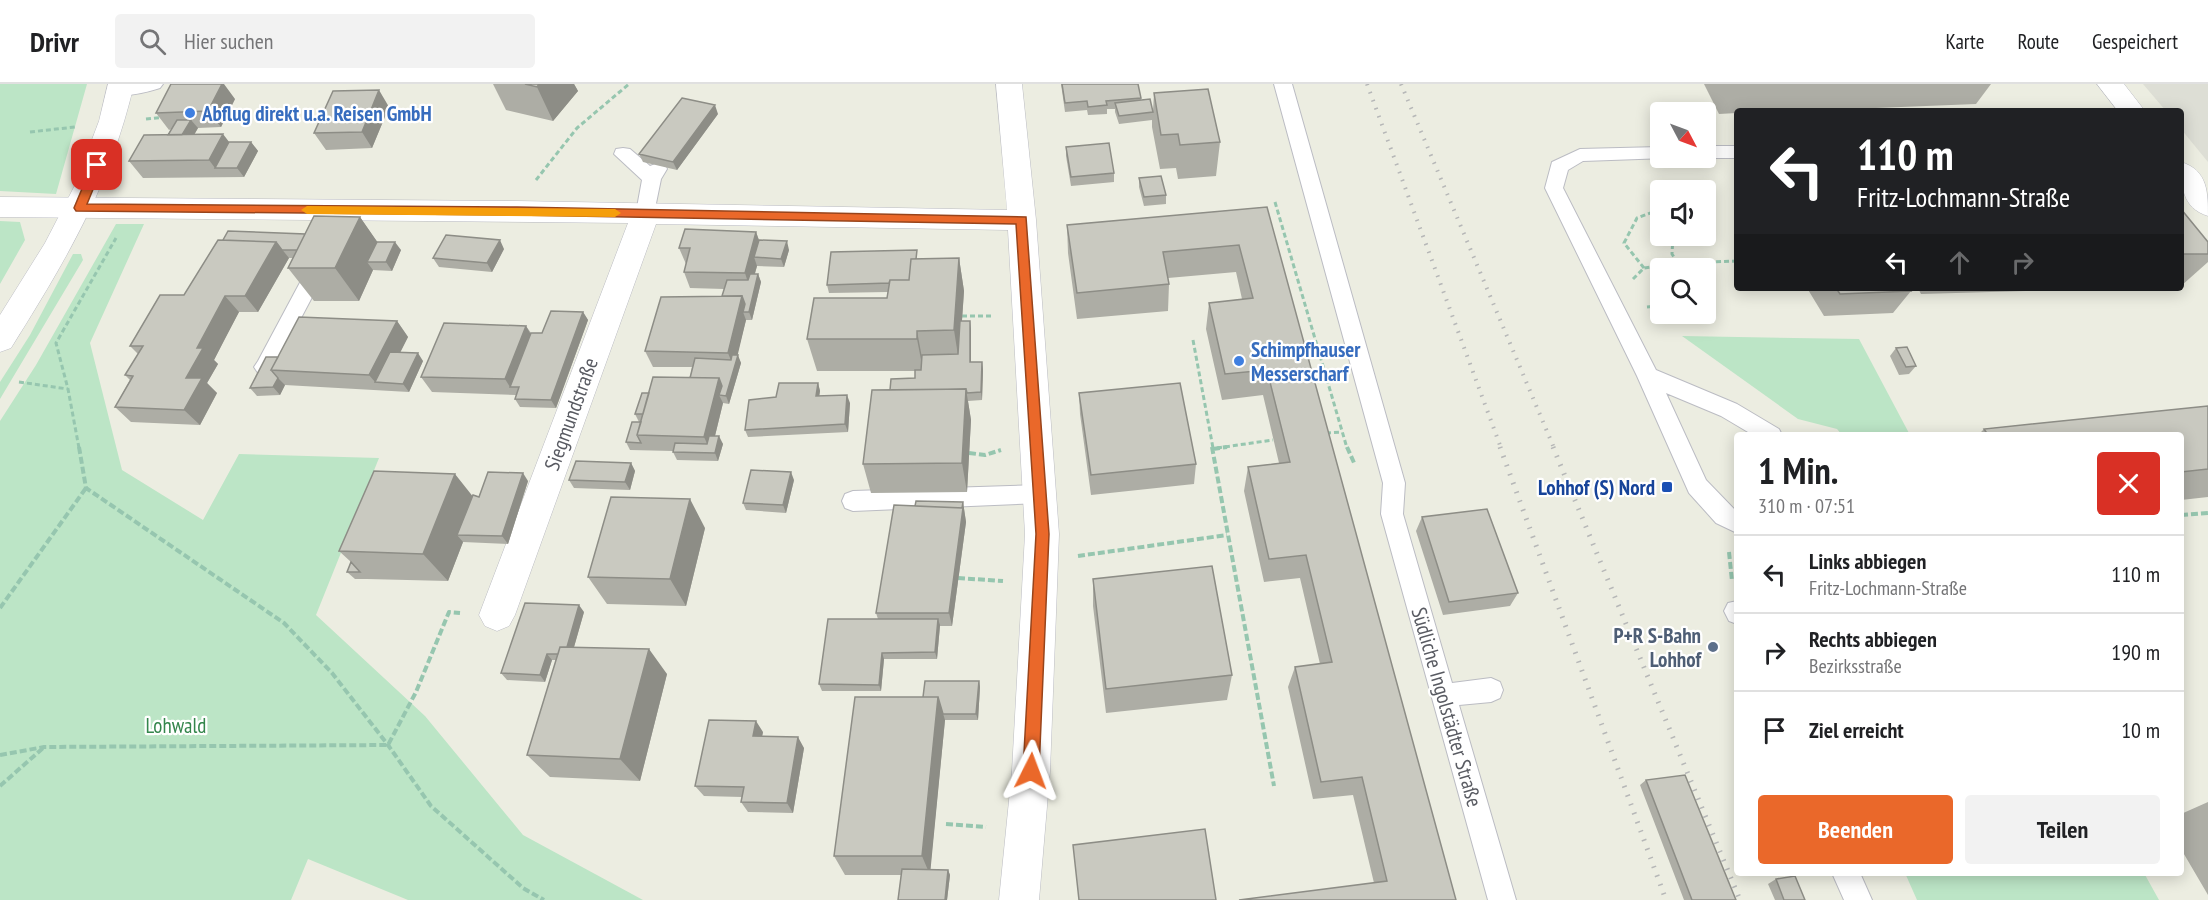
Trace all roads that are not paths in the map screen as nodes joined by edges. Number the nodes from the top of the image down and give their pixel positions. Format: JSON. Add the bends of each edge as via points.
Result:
{"nodes":[{"id":1,"x":154,"y":84,"type":"edge"},
{"id":2,"x":1009,"y":84,"type":"edge"},
{"id":3,"x":1283,"y":84,"type":"edge"},
{"id":4,"x":2110,"y":84,"type":"edge"},
{"id":5,"x":120,"y":87,"type":"edge"},
{"id":6,"x":2130,"y":108,"type":"edge"},
{"id":7,"x":1650,"y":153,"type":"edge"},
{"id":8,"x":1734,"y":153,"type":"edge"},
{"id":9,"x":623,"y":154,"type":"dead end"},
{"id":10,"x":1716,"y":156,"type":"edge"},
{"id":11,"x":2184,"y":176,"type":"edge"},
{"id":12,"x":2208,"y":206,"type":"edge"},
{"id":13,"x":0,"y":207,"type":"edge"},
{"id":14,"x":80,"y":208,"type":"junction"},
{"id":15,"x":646,"y":213,"type":"junction"},
{"id":16,"x":1022,"y":220,"type":"junction"},
{"id":17,"x":328,"y":249,"type":"edge"},
{"id":18,"x":0,"y":340,"type":"edge"},
{"id":19,"x":265,"y":367,"type":"edge"},
{"id":20,"x":1648,"y":376,"type":"junction"},
{"id":21,"x":1766,"y":432,"type":"edge"},
{"id":22,"x":1040,"y":494,"type":"junction"},
{"id":23,"x":853,"y":501,"type":"dead end"},
{"id":24,"x":1731,"y":520,"type":"edge"},
{"id":25,"x":497,"y":615,"type":"road end"},
{"id":26,"x":1491,"y":690,"type":"dead end"},
{"id":27,"x":1444,"y":695,"type":"junction"},
{"id":28,"x":1847,"y":876,"type":"edge"},
{"id":29,"x":1019,"y":900,"type":"edge"},
{"id":30,"x":1502,"y":900,"type":"edge"},
{"id":31,"x":1858,"y":900,"type":"edge"}],
"edges":[{"from":1,"to":5,"type":"lane"},
{"from":2,"to":16,"type":"street"},
{"from":3,"to":27,"type":"lane","name":"Südliche Ingolstädter Straße","via":[[1395,483],[1392,514]]},
{"from":4,"to":6,"type":"street"},
{"from":5,"to":14,"type":"street","via":[[106,143]]},
{"from":7,"to":20,"type":"lane","via":[[1580,155],[1559,167],[1554,188]]},
{"from":8,"to":10,"type":"lane"},
{"from":9,"to":15,"type":"lane","via":[[655,174]]},
{"from":11,"to":12,"type":"street"},
{"from":13,"to":14,"type":"street"},
{"from":14,"to":15,"type":"street","via":[[344,218],[511,211]]},
{"from":14,"to":18,"type":"street"},
{"from":15,"to":16,"type":"street"},
{"from":15,"to":25,"type":"street","name":"Siegmundstraße"},
{"from":16,"to":22,"type":"street"},
{"from":17,"to":19,"type":"lane"},
{"from":20,"to":21,"type":"lane","via":[[1729,410]]},
{"from":20,"to":24,"type":"lane","via":[[1697,486]]},
{"from":22,"to":23,"type":"lane"},
{"from":22,"to":29,"type":"street","via":[[1042,534],[1031,771]]},
{"from":26,"to":27,"type":"lane"},
{"from":27,"to":30,"type":"lane","name":"Südliche Ingolstädter Straße"},
{"from":28,"to":31,"type":"lane"}]}
